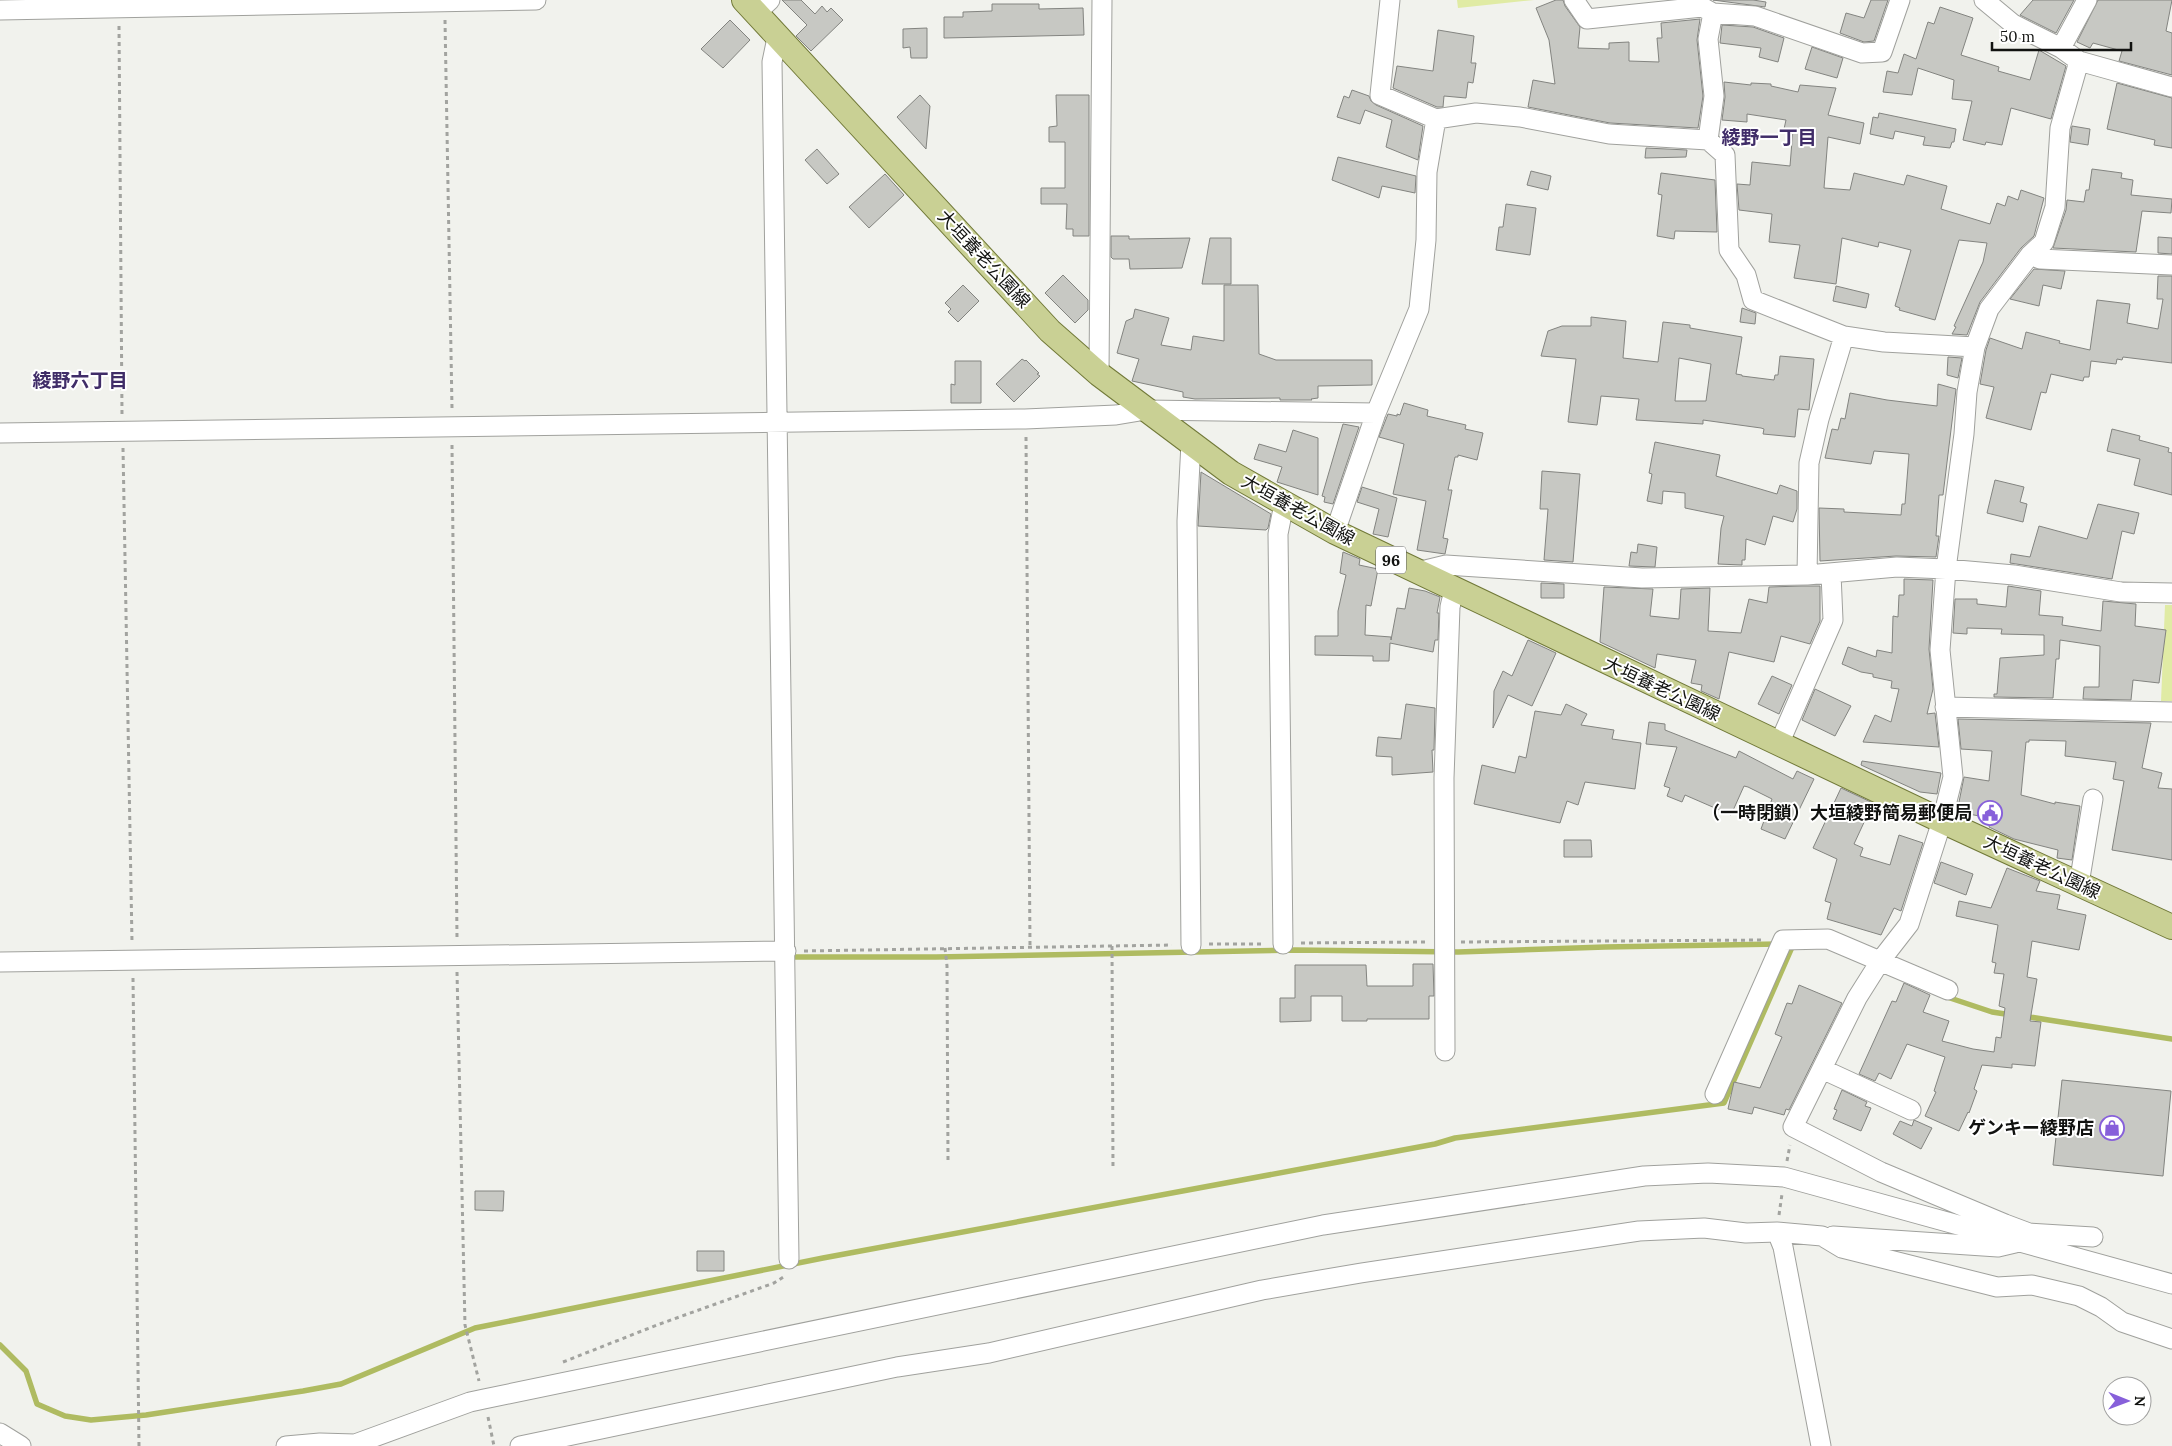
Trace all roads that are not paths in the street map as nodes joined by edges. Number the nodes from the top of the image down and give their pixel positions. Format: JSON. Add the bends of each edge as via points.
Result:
{"nodes":[{"id":1,"x":536,"y":0,"type":"edge"},
{"id":2,"x":1102,"y":0,"type":"edge"},
{"id":3,"x":1390,"y":0,"type":"edge"},
{"id":4,"x":1574,"y":0,"type":"edge"},
{"id":5,"x":1900,"y":0,"type":"edge"},
{"id":6,"x":1984,"y":0,"type":"edge"},
{"id":7,"x":2087,"y":0,"type":"edge"},
{"id":8,"x":445,"y":1,"type":"edge"},
{"id":9,"x":756,"y":4,"type":"edge"},
{"id":10,"x":0,"y":10,"type":"edge"},
{"id":11,"x":1713,"y":12,"type":"junction"},
{"id":12,"x":777,"y":38,"type":"junction"},
{"id":13,"x":2061,"y":48,"type":"junction"},
{"id":14,"x":2079,"y":61,"type":"junction"},
{"id":15,"x":2172,"y":87,"type":"edge"},
{"id":16,"x":1436,"y":119,"type":"junction"},
{"id":17,"x":1708,"y":140,"type":"junction"},
{"id":18,"x":2030,"y":255,"type":"junction"},
{"id":19,"x":2172,"y":264,"type":"edge"},
{"id":20,"x":1844,"y":336,"type":"junction"},
{"id":21,"x":1975,"y":347,"type":"junction"},
{"id":22,"x":1099,"y":374,"type":"junction"},
{"id":23,"x":1146,"y":410,"type":"junction"},
{"id":24,"x":1376,"y":413,"type":"junction"},
{"id":25,"x":777,"y":422,"type":"junction"},
{"id":26,"x":0,"y":433,"type":"edge"},
{"id":27,"x":1191,"y":443,"type":"junction"},
{"id":28,"x":1284,"y":504,"type":"junction"},
{"id":29,"x":1335,"y":532,"type":"junction"},
{"id":30,"x":1946,"y":569,"type":"junction"},
{"id":31,"x":1417,"y":572,"type":"junction"},
{"id":32,"x":1832,"y":574,"type":"junction"},
{"id":33,"x":1807,"y":576,"type":"junction"},
{"id":34,"x":1454,"y":590,"type":"junction"},
{"id":35,"x":2172,"y":593,"type":"edge"},
{"id":36,"x":1945,"y":707,"type":"junction"},
{"id":37,"x":2172,"y":712,"type":"edge"},
{"id":38,"x":1779,"y":744,"type":"junction"},
{"id":39,"x":2093,"y":799,"type":"dead end"},
{"id":40,"x":1942,"y":822,"type":"junction"},
{"id":41,"x":2079,"y":884,"type":"junction"},
{"id":42,"x":2172,"y":927,"type":"edge"},
{"id":43,"x":1283,"y":944,"type":"road end"},
{"id":44,"x":1191,"y":945,"type":"road end"},
{"id":45,"x":786,"y":951,"type":"junction"},
{"id":46,"x":1881,"y":960,"type":"junction"},
{"id":47,"x":0,"y":962,"type":"edge"},
{"id":48,"x":1948,"y":990,"type":"dead end"},
{"id":49,"x":1445,"y":1051,"type":"dead end"},
{"id":50,"x":1822,"y":1069,"type":"junction"},
{"id":51,"x":1715,"y":1094,"type":"dead end"},
{"id":52,"x":1911,"y":1110,"type":"dead end"},
{"id":53,"x":1777,"y":1232,"type":"junction"},
{"id":54,"x":1822,"y":1236,"type":"junction"},
{"id":55,"x":2025,"y":1237,"type":"junction"},
{"id":56,"x":2093,"y":1237,"type":"dead end"},
{"id":57,"x":789,"y":1259,"type":"road end"},
{"id":58,"x":2172,"y":1284,"type":"edge"},
{"id":59,"x":2172,"y":1339,"type":"edge"},
{"id":60,"x":0,"y":1433,"type":"edge"},
{"id":61,"x":21,"y":1446,"type":"edge"},
{"id":62,"x":286,"y":1446,"type":"edge"},
{"id":63,"x":520,"y":1446,"type":"edge"},
{"id":64,"x":1821,"y":1446,"type":"edge"}],
"edges":[{"from":1,"to":8,"type":"street"},
{"from":2,"to":22,"type":"street"},
{"from":3,"to":16,"type":"street","via":[[1380,95]]},
{"from":4,"to":11,"type":"street","via":[[1587,19],[1702,6]]},
{"from":5,"to":11,"type":"street","via":[[1882,52],[1862,53],[1755,16]]},
{"from":6,"to":13,"type":"street","via":[[2013,24]]},
{"from":7,"to":13,"type":"street"},
{"from":8,"to":10,"type":"street"},
{"from":9,"to":12,"type":"main road","name":"大垣養老公園線","number":"96"},
{"from":11,"to":17,"type":"street","via":[[1708,39],[1714,96]]},
{"from":12,"to":22,"type":"main road","name":"大垣養老公園線","number":"96","via":[[1050,331]]},
{"from":12,"to":25,"type":"street","via":[[772,62]]},
{"from":13,"to":14,"type":"street"},
{"from":14,"to":15,"type":"street"},
{"from":14,"to":18,"type":"street","via":[[2060,128],[2054,207],[2044,242]]},
{"from":16,"to":17,"type":"street","via":[[1476,112],[1608,134]]},
{"from":16,"to":24,"type":"street","via":[[1427,172],[1426,240],[1419,309]]},
{"from":17,"to":20,"type":"street","via":[[1725,155],[1729,250],[1746,275],[1753,300]]},
{"from":18,"to":19,"type":"street","via":[[2040,259]]},
{"from":18,"to":21,"type":"street","via":[[1989,309]]},
{"from":20,"to":21,"type":"street","via":[[1884,342]]},
{"from":20,"to":33,"type":"street","via":[[1809,462]]},
{"from":21,"to":30,"type":"street"},
{"from":22,"to":23,"type":"main road","name":"大垣養老公園線","number":"96"},
{"from":23,"to":24,"type":"street"},
{"from":23,"to":25,"type":"street","via":[[1116,416],[1026,419]]},
{"from":23,"to":27,"type":"main road","name":"大垣養老公園線","number":"96"},
{"from":24,"to":29,"type":"street"},
{"from":25,"to":26,"type":"street"},
{"from":25,"to":45,"type":"street"},
{"from":27,"to":28,"type":"main road","name":"大垣養老公園線","number":"96","via":[[1231,473]]},
{"from":27,"to":44,"type":"street","via":[[1187,521]]},
{"from":28,"to":29,"type":"main road","name":"大垣養老公園線","number":"96"},
{"from":28,"to":43,"type":"street","via":[[1278,534]]},
{"from":29,"to":31,"type":"main road","name":"大垣養老公園線","number":"96"},
{"from":30,"to":32,"type":"street","via":[[1897,567]]},
{"from":30,"to":35,"type":"street","via":[[2014,575],[2121,592]]},
{"from":30,"to":36,"type":"street","via":[[1940,650]]},
{"from":31,"to":33,"type":"street","via":[[1446,565],[1642,578]]},
{"from":31,"to":34,"type":"main road","name":"大垣養老公園線","number":"96"},
{"from":32,"to":33,"type":"street"},
{"from":32,"to":38,"type":"street","via":[[1833,620]]},
{"from":34,"to":38,"type":"main road","name":"大垣養老公園線","number":"96"},
{"from":34,"to":49,"type":"street","via":[[1450,607],[1444,778]]},
{"from":36,"to":37,"type":"street"},
{"from":36,"to":40,"type":"street","via":[[1953,777]]},
{"from":38,"to":40,"type":"main road","name":"大垣養老公園線","number":"96"},
{"from":39,"to":41,"type":"street"},
{"from":40,"to":41,"type":"main road","name":"大垣養老公園線","number":"96"},
{"from":40,"to":46,"type":"street","via":[[1909,924]]},
{"from":41,"to":42,"type":"main road","name":"大垣養老公園線","number":"96"},
{"from":45,"to":47,"type":"street"},
{"from":45,"to":57,"type":"street"},
{"from":46,"to":48,"type":"street"},
{"from":46,"to":50,"type":"street","via":[[1856,998]]},
{"from":46,"to":51,"type":"street","via":[[1828,938],[1783,940]]},
{"from":50,"to":52,"type":"street"},
{"from":50,"to":55,"type":"street","via":[[1793,1127],[1881,1172]]},
{"from":53,"to":54,"type":"street"},
{"from":53,"to":63,"type":"street","via":[[1746,1233],[1704,1228],[1639,1231],[1362,1272],[1262,1290],[989,1353],[897,1367]]},
{"from":53,"to":64,"type":"street","via":[[1783,1247]]},
{"from":54,"to":55,"type":"street","via":[[1998,1247]]},
{"from":54,"to":59,"type":"street","via":[[1842,1248],[1997,1287],[2032,1285],[2079,1296],[2122,1322]]},
{"from":55,"to":56,"type":"street"},
{"from":55,"to":58,"type":"street"},
{"from":55,"to":62,"type":"street","via":[[1784,1177],[1708,1173],[1644,1176],[1323,1225],[484,1398],[355,1444],[320,1442]]},
{"from":60,"to":61,"type":"street"}]}
